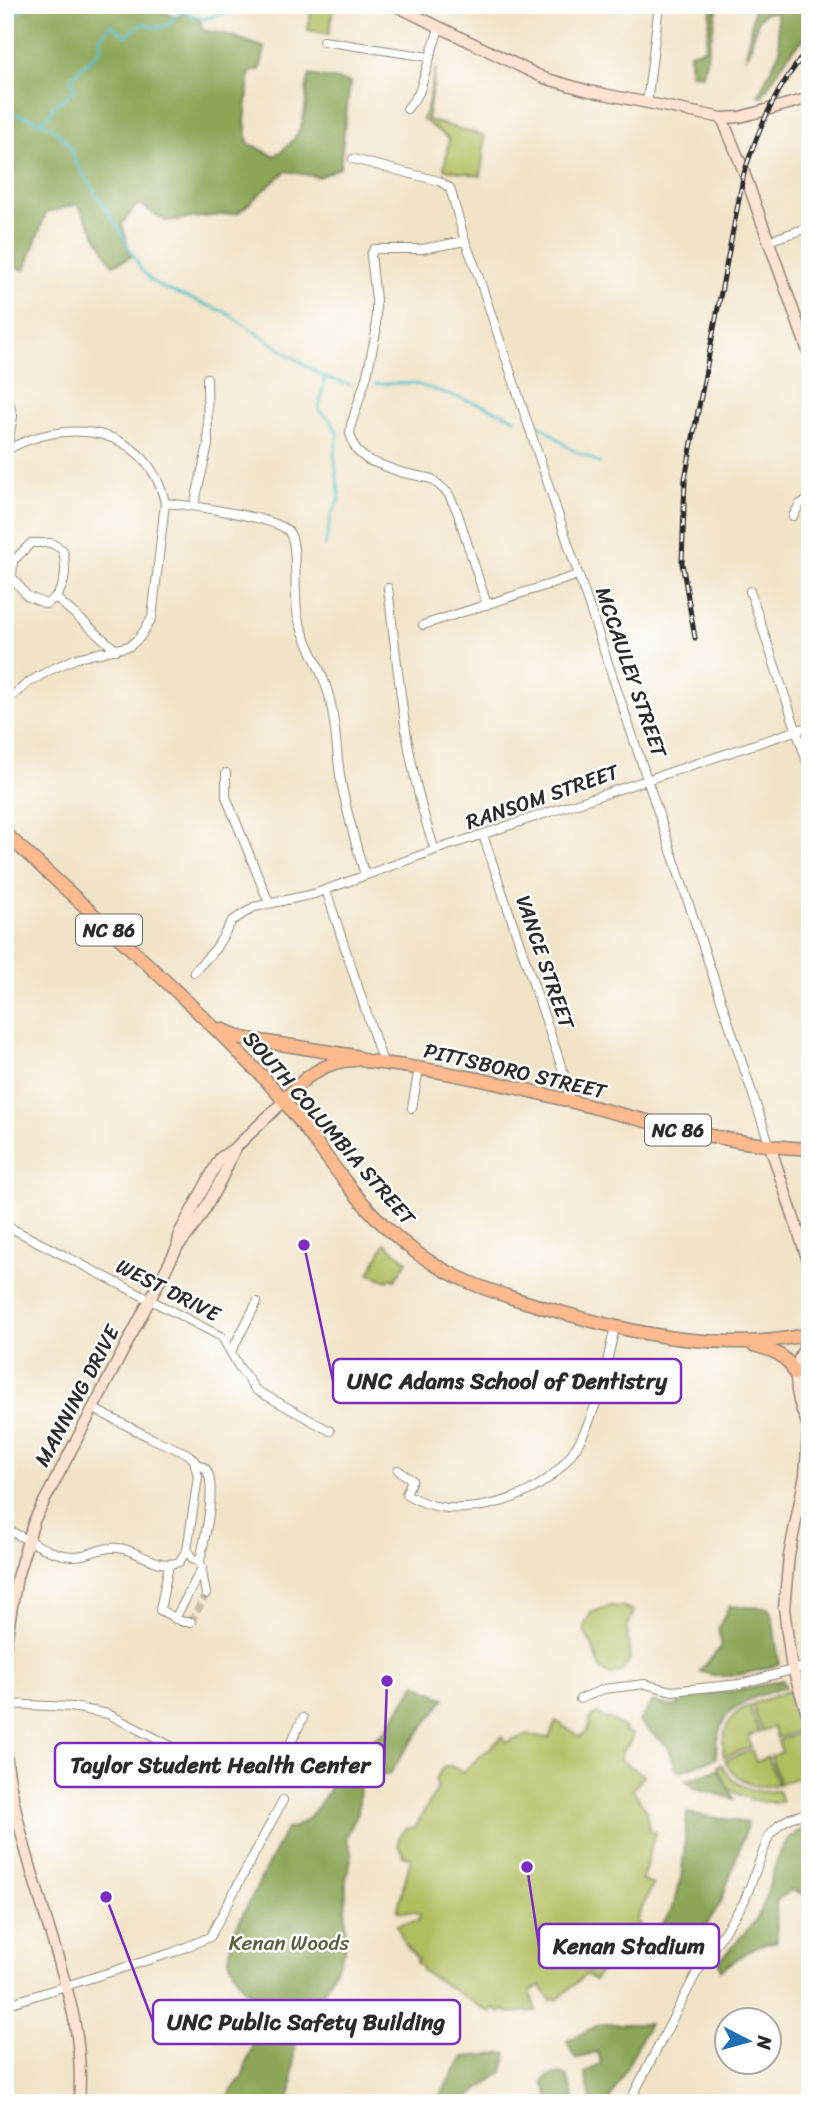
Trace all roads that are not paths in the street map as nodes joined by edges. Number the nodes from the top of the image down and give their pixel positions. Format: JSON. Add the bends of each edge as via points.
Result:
{"nodes":[{"id":1,"x":646,"y":5,"type":"edge"},
{"id":2,"x":398,"y":6,"type":"edge"},
{"id":3,"x":659,"y":6,"type":"edge"},
{"id":4,"x":439,"y":28,"type":"junction"},
{"id":5,"x":323,"y":41,"type":"dead end"},
{"id":6,"x":429,"y":57,"type":"junction"},
{"id":7,"x":810,"y":98,"type":"edge"},
{"id":8,"x":647,"y":103,"type":"junction"},
{"id":9,"x":407,"y":110,"type":"dead end"},
{"id":10,"x":722,"y":118,"type":"junction"},
{"id":11,"x":353,"y":159,"type":"dead end"},
{"id":12,"x":810,"y":227,"type":"edge"},
{"id":13,"x":465,"y":241,"type":"junction"},
{"id":14,"x":768,"y":241,"type":"junction"},
{"id":15,"x":809,"y":355,"type":"edge"},
{"id":16,"x":206,"y":378,"type":"dead end"},
{"id":17,"x":5,"y":390,"type":"edge"},
{"id":18,"x":6,"y":450,"type":"edge"},
{"id":19,"x":810,"y":499,"type":"edge"},
{"id":20,"x":165,"y":503,"type":"junction"},
{"id":21,"x":194,"y":506,"type":"junction"},
{"id":22,"x":793,"y":516,"type":"dead end"},
{"id":23,"x":578,"y":575,"type":"junction"},
{"id":24,"x":388,"y":588,"type":"dead end"},
{"id":25,"x":750,"y":591,"type":"dead end"},
{"id":26,"x":56,"y":598,"type":"junction"},
{"id":27,"x":487,"y":605,"type":"junction"},
{"id":28,"x":423,"y":625,"type":"dead end"},
{"id":29,"x":116,"y":650,"type":"junction"},
{"id":30,"x":5,"y":702,"type":"edge"},
{"id":31,"x":810,"y":726,"type":"edge"},
{"id":32,"x":796,"y":730,"type":"junction"},
{"id":33,"x":810,"y":771,"type":"edge"},
{"id":34,"x":226,"y":773,"type":"dead end"},
{"id":35,"x":647,"y":779,"type":"junction"},
{"id":36,"x":5,"y":833,"type":"edge"},
{"id":37,"x":483,"y":835,"type":"junction"},
{"id":38,"x":435,"y":850,"type":"junction"},
{"id":39,"x":365,"y":875,"type":"junction"},
{"id":40,"x":326,"y":890,"type":"junction"},
{"id":41,"x":269,"y":903,"type":"junction"},
{"id":42,"x":194,"y":972,"type":"dead end"},
{"id":43,"x":214,"y":1028,"type":"junction"},
{"id":44,"x":366,"y":1061,"type":"junction"},
{"id":45,"x":383,"y":1063,"type":"junction"},
{"id":46,"x":419,"y":1069,"type":"junction"},
{"id":47,"x":284,"y":1101,"type":"junction"},
{"id":48,"x":569,"y":1101,"type":"junction"},
{"id":49,"x":412,"y":1108,"type":"dead end"},
{"id":50,"x":770,"y":1146,"type":"junction"},
{"id":51,"x":810,"y":1149,"type":"edge"},
{"id":52,"x":5,"y":1225,"type":"edge"},
{"id":53,"x":810,"y":1267,"type":"edge"},
{"id":54,"x":149,"y":1300,"type":"junction"},
{"id":55,"x":257,"y":1301,"type":"dead end"},
{"id":56,"x":615,"y":1327,"type":"junction"},
{"id":57,"x":810,"y":1334,"type":"edge"},
{"id":58,"x":810,"y":1340,"type":"edge"},
{"id":59,"x":742,"y":1343,"type":"junction"},
{"id":60,"x":231,"y":1352,"type":"junction"},
{"id":61,"x":810,"y":1355,"type":"edge"},
{"id":62,"x":795,"y":1374,"type":"junction"},
{"id":63,"x":92,"y":1408,"type":"junction"},
{"id":64,"x":810,"y":1409,"type":"edge"},
{"id":65,"x":807,"y":1423,"type":"junction"},
{"id":66,"x":330,"y":1431,"type":"dead end"},
{"id":67,"x":196,"y":1464,"type":"junction"},
{"id":68,"x":398,"y":1470,"type":"dead end"},
{"id":69,"x":5,"y":1529,"type":"edge"},
{"id":70,"x":27,"y":1539,"type":"junction"},
{"id":71,"x":187,"y":1550,"type":"junction"},
{"id":72,"x":201,"y":1564,"type":"junction"},
{"id":73,"x":169,"y":1565,"type":"junction"},
{"id":74,"x":206,"y":1594,"type":"tunnel mouth"},
{"id":75,"x":175,"y":1619,"type":"junction"},
{"id":76,"x":191,"y":1622,"type":"dead end"},
{"id":77,"x":5,"y":1648,"type":"edge"},
{"id":78,"x":810,"y":1665,"type":"edge"},
{"id":79,"x":793,"y":1671,"type":"junction"},
{"id":80,"x":580,"y":1699,"type":"dead end"},
{"id":81,"x":5,"y":1704,"type":"edge"},
{"id":82,"x":303,"y":1718,"type":"dead end"},
{"id":83,"x":810,"y":1723,"type":"edge"},
{"id":84,"x":5,"y":1747,"type":"edge"},
{"id":85,"x":283,"y":1800,"type":"dead end"},
{"id":86,"x":810,"y":1812,"type":"edge"},
{"id":87,"x":67,"y":1986,"type":"junction"},
{"id":88,"x":5,"y":2005,"type":"edge"},
{"id":89,"x":79,"y":2103,"type":"edge"},
{"id":90,"x":629,"y":2103,"type":"edge"}],
"edges":[{"from":1,"to":3,"type":"street"},
{"from":2,"to":4,"type":"street"},
{"from":3,"to":8,"type":"street"},
{"from":4,"to":6,"type":"street"},
{"from":4,"to":8,"type":"street","via":[[544,78]]},
{"from":5,"to":6,"type":"street"},
{"from":6,"to":9,"type":"street","via":[[419,93]]},
{"from":7,"to":10,"type":"street"},
{"from":8,"to":10,"type":"street"},
{"from":10,"to":14,"type":"street"},
{"from":11,"to":13,"type":"street","name":"MCCAULEY STREET","via":[[446,183]]},
{"from":12,"to":14,"type":"street"},
{"from":13,"to":23,"type":"street","name":"MCCAULEY STREET"},
{"from":13,"to":27,"type":"street","via":[[422,249],[374,248],[376,332],[350,434],[358,452],[368,460],[432,479],[448,493]]},
{"from":14,"to":15,"type":"street"},
{"from":16,"to":21,"type":"street","via":[[208,445]]},
{"from":17,"to":18,"type":"street","via":[[13,416]]},
{"from":18,"to":20,"type":"street","via":[[56,433],[99,432],[144,460],[162,488]]},
{"from":19,"to":22,"type":"street","via":[[800,504]]},
{"from":20,"to":21,"type":"street"},
{"from":20,"to":29,"type":"street","via":[[152,618],[130,646]]},
{"from":21,"to":39,"type":"street","via":[[282,526],[293,540],[299,620],[330,699],[342,784]]},
{"from":23,"to":27,"type":"street"},
{"from":23,"to":35,"type":"street","name":"MCCAULEY STREET"},
{"from":24,"to":38,"type":"street","via":[[411,760]]},
{"from":25,"to":32,"type":"street"},
{"from":26,"to":26,"type":"street","via":[[66,570],[64,550],[51,543],[32,543],[13,561],[12,577],[27,596],[46,604]]},
{"from":26,"to":29,"type":"street"},
{"from":27,"to":28,"type":"street"},
{"from":29,"to":30,"type":"street","via":[[52,669]]},
{"from":31,"to":32,"type":"street","name":"RANSOM STREET"},
{"from":32,"to":33,"type":"street"},
{"from":32,"to":35,"type":"street","name":"RANSOM STREET"},
{"from":34,"to":41,"type":"street","via":[[226,797]]},
{"from":35,"to":37,"type":"street","name":"RANSOM STREET"},
{"from":35,"to":50,"type":"street","name":"MCCAULEY STREET"},
{"from":36,"to":43,"type":"main road","name":"SOUTH COLUMBIA STREET","number":"NC 86"},
{"from":37,"to":38,"type":"street","name":"RANSOM STREET"},
{"from":37,"to":48,"type":"street","name":"VANCE STREET","via":[[568,1086]]},
{"from":38,"to":39,"type":"street","name":"RANSOM STREET"},
{"from":39,"to":40,"type":"street","name":"RANSOM STREET"},
{"from":40,"to":41,"type":"street","name":"RANSOM STREET"},
{"from":40,"to":45,"type":"street"},
{"from":41,"to":42,"type":"street","name":"RANSOM STREET","via":[[246,910],[232,921]]},
{"from":43,"to":44,"type":"main road","name":"PITTSBORO STREET","number":"NC 86","via":[[246,1039]]},
{"from":43,"to":47,"type":"main road","name":"SOUTH COLUMBIA STREET","number":"NC 86"},
{"from":44,"to":45,"type":"main road","name":"PITTSBORO STREET","number":"NC 86"},
{"from":44,"to":47,"type":"main road","name":"MANNING DRIVE","via":[[325,1066]]},
{"from":45,"to":46,"type":"main road","name":"PITTSBORO STREET","number":"NC 86"},
{"from":46,"to":48,"type":"main road","name":"PITTSBORO STREET","number":"NC 86"},
{"from":46,"to":49,"type":"street"},
{"from":47,"to":54,"type":"street","name":"MANNING DRIVE","via":[[220,1158]]},
{"from":47,"to":56,"type":"main road","name":"SOUTH COLUMBIA STREET","number":"NC 86","via":[[355,1194],[392,1233],[422,1255],[506,1298]]},
{"from":48,"to":50,"type":"main road","name":"PITTSBORO STREET","number":"NC 86","via":[[668,1128]]},
{"from":50,"to":51,"type":"main road","name":"PITTSBORO STREET","number":"NC 86"},
{"from":50,"to":53,"type":"street","name":"MCCAULEY STREET"},
{"from":52,"to":54,"type":"street","name":"WEST DRIVE"},
{"from":54,"to":60,"type":"street","name":"WEST DRIVE","via":[[222,1337]]},
{"from":54,"to":63,"type":"street","name":"MANNING DRIVE"},
{"from":55,"to":60,"type":"street"},
{"from":56,"to":59,"type":"main road","name":"SOUTH COLUMBIA STREET","number":"NC 86","via":[[682,1340]]},
{"from":56,"to":68,"type":"street","via":[[586,1432],[543,1484],[499,1503],[444,1509],[405,1494],[412,1480]]},
{"from":57,"to":59,"type":"main road","name":"SOUTH COLUMBIA STREET","number":"NC 86"},
{"from":58,"to":62,"type":"street"},
{"from":59,"to":62,"type":"main road","via":[[781,1354]]},
{"from":60,"to":66,"type":"street","name":"WEST DRIVE","via":[[256,1390]]},
{"from":61,"to":64,"type":"street","via":[[805,1377]]},
{"from":62,"to":65,"type":"street"},
{"from":63,"to":67,"type":"street","via":[[188,1454]]},
{"from":63,"to":70,"type":"street","name":"MANNING DRIVE"},
{"from":64,"to":65,"type":"street"},
{"from":65,"to":79,"type":"street","via":[[805,1475],[785,1587]]},
{"from":67,"to":71,"type":"street"},
{"from":67,"to":72,"type":"street","via":[[208,1473],[211,1488]]},
{"from":69,"to":70,"type":"street"},
{"from":70,"to":73,"type":"street","via":[[63,1555],[120,1548]]},
{"from":70,"to":77,"type":"street","name":"MANNING DRIVE"},
{"from":71,"to":72,"type":"street"},
{"from":71,"to":73,"type":"street","via":[[179,1562]]},
{"from":72,"to":74,"type":"street"},
{"from":72,"to":75,"type":"street"},
{"from":73,"to":75,"type":"street","via":[[160,1605]]},
{"from":75,"to":76,"type":"street"},
{"from":78,"to":79,"type":"street"},
{"from":79,"to":80,"type":"street","via":[[740,1684],[677,1691],[645,1684],[604,1689]]},
{"from":79,"to":83,"type":"street"},
{"from":81,"to":82,"type":"street","via":[[108,1714],[248,1782],[264,1778],[278,1766]]},
{"from":84,"to":87,"type":"street","via":[[19,1826]]},
{"from":85,"to":87,"type":"street","via":[[210,1937]]},
{"from":86,"to":90,"type":"street","via":[[790,1818],[769,1836],[744,1902],[696,1974]]},
{"from":87,"to":88,"type":"street"},
{"from":87,"to":89,"type":"street","via":[[80,2053]]}]}
